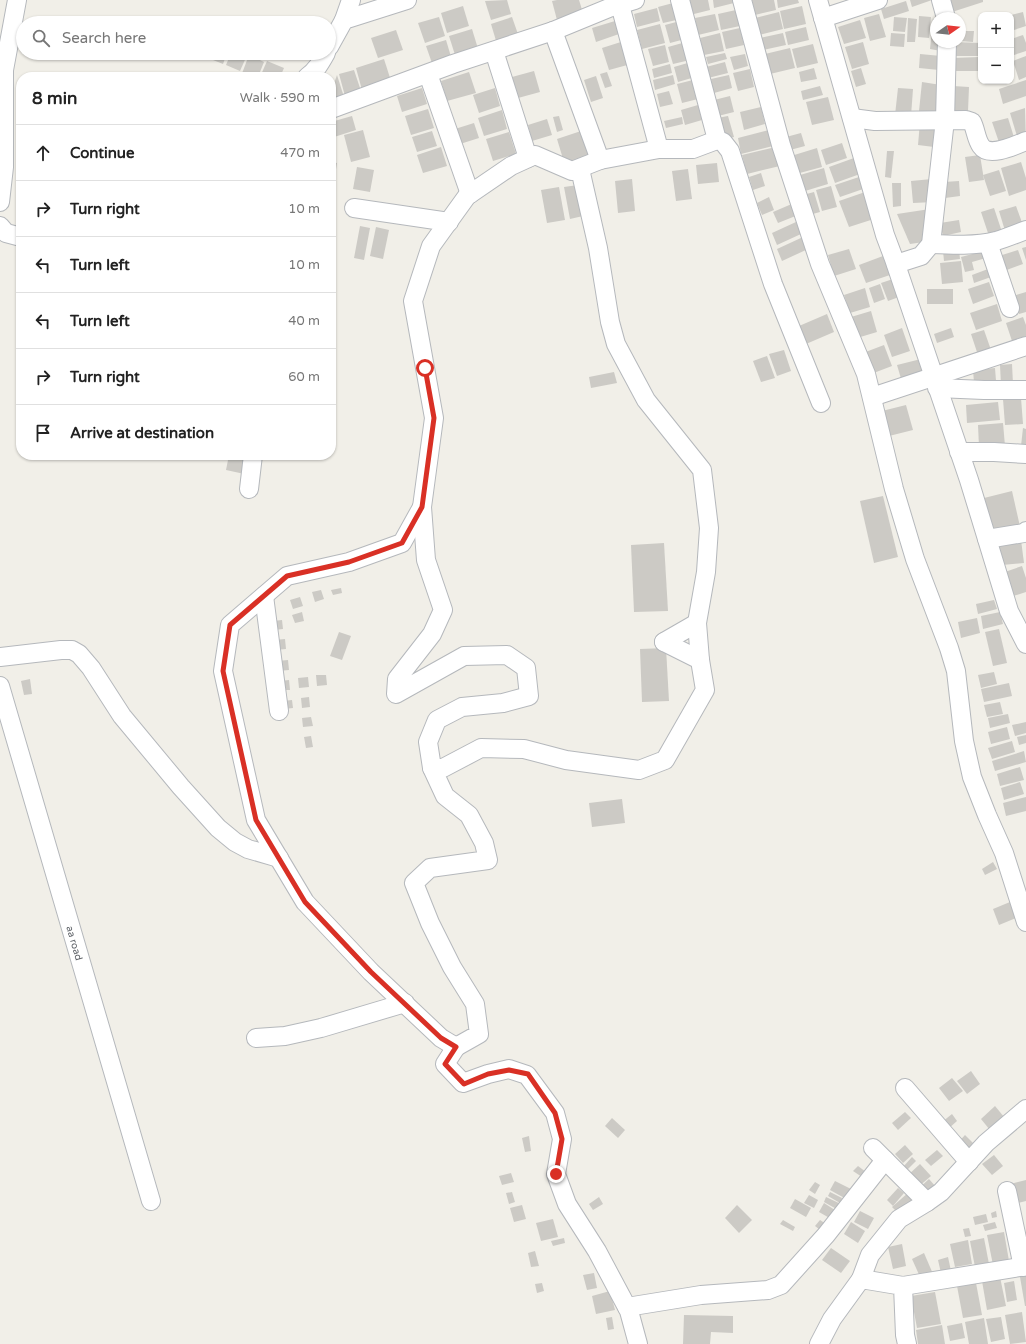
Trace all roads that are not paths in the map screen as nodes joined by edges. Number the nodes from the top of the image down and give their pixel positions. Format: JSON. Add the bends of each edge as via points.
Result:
{"nodes":[{"id":1,"x":17,"y":0,"type":"edge"},
{"id":2,"x":351,"y":0,"type":"edge"},
{"id":3,"x":407,"y":0,"type":"edge"},
{"id":4,"x":680,"y":0,"type":"edge"},
{"id":5,"x":742,"y":0,"type":"edge"},
{"id":6,"x":818,"y":0,"type":"edge"},
{"id":7,"x":878,"y":0,"type":"edge"},
{"id":8,"x":941,"y":0,"type":"edge"},
{"id":9,"x":627,"y":2,"type":"edge"},
{"id":10,"x":944,"y":12,"type":"edge"},
{"id":11,"x":823,"y":18,"type":"junction"},
{"id":12,"x":344,"y":20,"type":"junction"},
{"id":13,"x":553,"y":31,"type":"junction"},
{"id":14,"x":336,"y":34,"type":"edge"},
{"id":15,"x":948,"y":48,"type":"edge"},
{"id":16,"x":494,"y":51,"type":"junction"},
{"id":17,"x":322,"y":60,"type":"edge"},
{"id":18,"x":2,"y":69,"type":"edge"},
{"id":19,"x":314,"y":72,"type":"edge"},
{"id":20,"x":428,"y":74,"type":"junction"},
{"id":21,"x":336,"y":108,"type":"edge"},
{"id":22,"x":852,"y":118,"type":"junction"},
{"id":23,"x":944,"y":120,"type":"junction"},
{"id":24,"x":717,"y":140,"type":"junction"},
{"id":25,"x":1026,"y":141,"type":"edge"},
{"id":26,"x":659,"y":149,"type":"junction"},
{"id":27,"x":528,"y":158,"type":"junction"},
{"id":28,"x":600,"y":160,"type":"junction"},
{"id":29,"x":580,"y":169,"type":"junction"},
{"id":30,"x":1,"y":193,"type":"edge"},
{"id":31,"x":470,"y":194,"type":"junction"},
{"id":32,"x":354,"y":208,"type":"dead end"},
{"id":33,"x":449,"y":222,"type":"junction"},
{"id":34,"x":0,"y":226,"type":"edge"},
{"id":35,"x":1026,"y":230,"type":"edge"},
{"id":36,"x":16,"y":236,"type":"edge"},
{"id":37,"x":988,"y":242,"type":"junction"},
{"id":38,"x":931,"y":244,"type":"junction"},
{"id":39,"x":896,"y":264,"type":"junction"},
{"id":40,"x":1010,"y":308,"type":"dead end"},
{"id":41,"x":1026,"y":346,"type":"edge"},
{"id":42,"x":935,"y":382,"type":"junction"},
{"id":43,"x":1026,"y":390,"type":"edge"},
{"id":44,"x":872,"y":397,"type":"junction"},
{"id":45,"x":821,"y":403,"type":"dead end"},
{"id":46,"x":959,"y":452,"type":"junction"},
{"id":47,"x":1026,"y":454,"type":"edge"},
{"id":48,"x":252,"y":460,"type":"edge"},
{"id":49,"x":249,"y":489,"type":"dead end"},
{"id":50,"x":422,"y":507,"type":"junction"},
{"id":51,"x":1026,"y":531,"type":"edge"},
{"id":52,"x":987,"y":539,"type":"junction"},
{"id":53,"x":264,"y":596,"type":"junction"},
{"id":54,"x":697,"y":623,"type":"junction"},
{"id":55,"x":1026,"y":644,"type":"edge"},
{"id":56,"x":0,"y":657,"type":"edge"},
{"id":57,"x":700,"y":660,"type":"junction"},
{"id":58,"x":0,"y":686,"type":"edge"},
{"id":59,"x":279,"y":711,"type":"dead end"},
{"id":60,"x":432,"y":768,"type":"junction"},
{"id":61,"x":279,"y":858,"type":"junction"},
{"id":62,"x":1026,"y":922,"type":"edge"},
{"id":63,"x":405,"y":1004,"type":"junction"},
{"id":64,"x":256,"y":1038,"type":"dead end"},
{"id":65,"x":456,"y":1047,"type":"junction"},
{"id":66,"x":906,"y":1088,"type":"dead end"},
{"id":67,"x":1026,"y":1109,"type":"edge"},
{"id":68,"x":968,"y":1162,"type":"junction"},
{"id":69,"x":1007,"y":1191,"type":"dead end"},
{"id":70,"x":151,"y":1200,"type":"dead end"},
{"id":71,"x":927,"y":1202,"type":"junction"},
{"id":72,"x":1024,"y":1266,"type":"edge"},
{"id":73,"x":861,"y":1279,"type":"junction"},
{"id":74,"x":903,"y":1286,"type":"junction"},
{"id":75,"x":627,"y":1307,"type":"junction"},
{"id":76,"x":638,"y":1344,"type":"edge"},
{"id":77,"x":819,"y":1344,"type":"edge"},
{"id":78,"x":907,"y":1344,"type":"edge"}],
"edges":[{"from":1,"to":18,"type":"street"},
{"from":2,"to":12,"type":"street"},
{"from":3,"to":12,"type":"street"},
{"from":4,"to":24,"type":"street"},
{"from":5,"to":44,"type":"street","via":[[781,145],[820,264],[866,374]]},
{"from":6,"to":11,"type":"street"},
{"from":7,"to":11,"type":"street"},
{"from":8,"to":10,"type":"street"},
{"from":9,"to":13,"type":"street"},
{"from":9,"to":26,"type":"street"},
{"from":11,"to":22,"type":"street"},
{"from":12,"to":14,"type":"street"},
{"from":13,"to":16,"type":"street"},
{"from":13,"to":28,"type":"street"},
{"from":15,"to":23,"type":"street"},
{"from":16,"to":20,"type":"street"},
{"from":16,"to":27,"type":"street"},
{"from":17,"to":19,"type":"street"},
{"from":18,"to":30,"type":"street","via":[[4,167]]},
{"from":20,"to":21,"type":"street"},
{"from":20,"to":31,"type":"street"},
{"from":22,"to":23,"type":"street","via":[[875,121]]},
{"from":22,"to":39,"type":"street","via":[[885,235]]},
{"from":23,"to":25,"type":"street","via":[[972,122],[981,147],[986,151],[1003,150]]},
{"from":23,"to":38,"type":"street"},
{"from":24,"to":26,"type":"street","via":[[693,149]]},
{"from":24,"to":45,"type":"street","via":[[723,142],[730,151],[773,284]]},
{"from":26,"to":28,"type":"street"},
{"from":27,"to":29,"type":"street","via":[[535,155],[572,171]]},
{"from":27,"to":31,"type":"street","via":[[511,166]]},
{"from":28,"to":29,"type":"street"},
{"from":29,"to":54,"type":"street","via":[[616,344],[646,400],[702,470],[709,528],[706,572]]},
{"from":31,"to":33,"type":"street"},
{"from":32,"to":33,"type":"street"},
{"from":33,"to":50,"type":"street","via":[[431,246],[413,301],[434,418]]},
{"from":34,"to":36,"type":"street","via":[[6,233]]},
{"from":35,"to":37,"type":"street"},
{"from":37,"to":38,"type":"street","via":[[965,245]]},
{"from":37,"to":40,"type":"street"},
{"from":38,"to":39,"type":"street","via":[[921,256]]},
{"from":39,"to":42,"type":"street"},
{"from":41,"to":42,"type":"street"},
{"from":42,"to":43,"type":"street","via":[[984,390]]},
{"from":42,"to":44,"type":"street"},
{"from":42,"to":46,"type":"street"},
{"from":44,"to":62,"type":"street","via":[[894,489],[915,559],[956,671],[964,741],[972,777],[1004,853]]},
{"from":46,"to":47,"type":"street"},
{"from":46,"to":52,"type":"street"},
{"from":48,"to":49,"type":"street"},
{"from":50,"to":53,"type":"street","via":[[402,543],[349,562],[287,576]]},
{"from":50,"to":60,"type":"street","via":[[426,560],[443,610],[432,634],[397,680],[396,694],[464,656],[507,655],[526,668],[529,696],[503,703],[462,707],[437,720],[428,742]]},
{"from":51,"to":52,"type":"street"},
{"from":52,"to":55,"type":"street","via":[[1009,611]]},
{"from":53,"to":59,"type":"street"},
{"from":53,"to":61,"type":"street","via":[[230,625],[223,671],[256,820]]},
{"from":54,"to":57,"type":"street"},
{"from":54,"to":57,"type":"street","via":[[664,642]]},
{"from":56,"to":61,"type":"street","via":[[61,650],[72,650],[79,654],[122,716],[218,828],[248,849]]},
{"from":57,"to":60,"type":"street","via":[[705,690],[665,760],[639,770],[566,760],[524,749],[481,748],[443,768]]},
{"from":58,"to":70,"type":"street","name":"aa road"},
{"from":60,"to":65,"type":"street","via":[[445,796],[469,815],[484,843],[488,860],[430,868],[414,883],[449,961],[475,1004],[479,1034]]},
{"from":61,"to":63,"type":"street","via":[[305,902]]},
{"from":63,"to":64,"type":"street","via":[[321,1028],[285,1036]]},
{"from":63,"to":65,"type":"street","via":[[441,1038]]},
{"from":65,"to":75,"type":"street","via":[[445,1064],[464,1084],[488,1074],[509,1070],[528,1074],[555,1113],[562,1139],[556,1174],[567,1204],[597,1251]]},
{"from":66,"to":68,"type":"street"},
{"from":67,"to":68,"type":"street"},
{"from":68,"to":71,"type":"street"},
{"from":69,"to":72,"type":"street"},
{"from":71,"to":73,"type":"street","via":[[899,1219],[870,1255]]},
{"from":71,"to":75,"type":"street","via":[[879,1154],[826,1235],[781,1285],[768,1290],[701,1295]]},
{"from":72,"to":74,"type":"street"},
{"from":73,"to":74,"type":"street"},
{"from":73,"to":77,"type":"street","via":[[832,1319]]},
{"from":74,"to":78,"type":"street"},
{"from":75,"to":76,"type":"street"}]}
